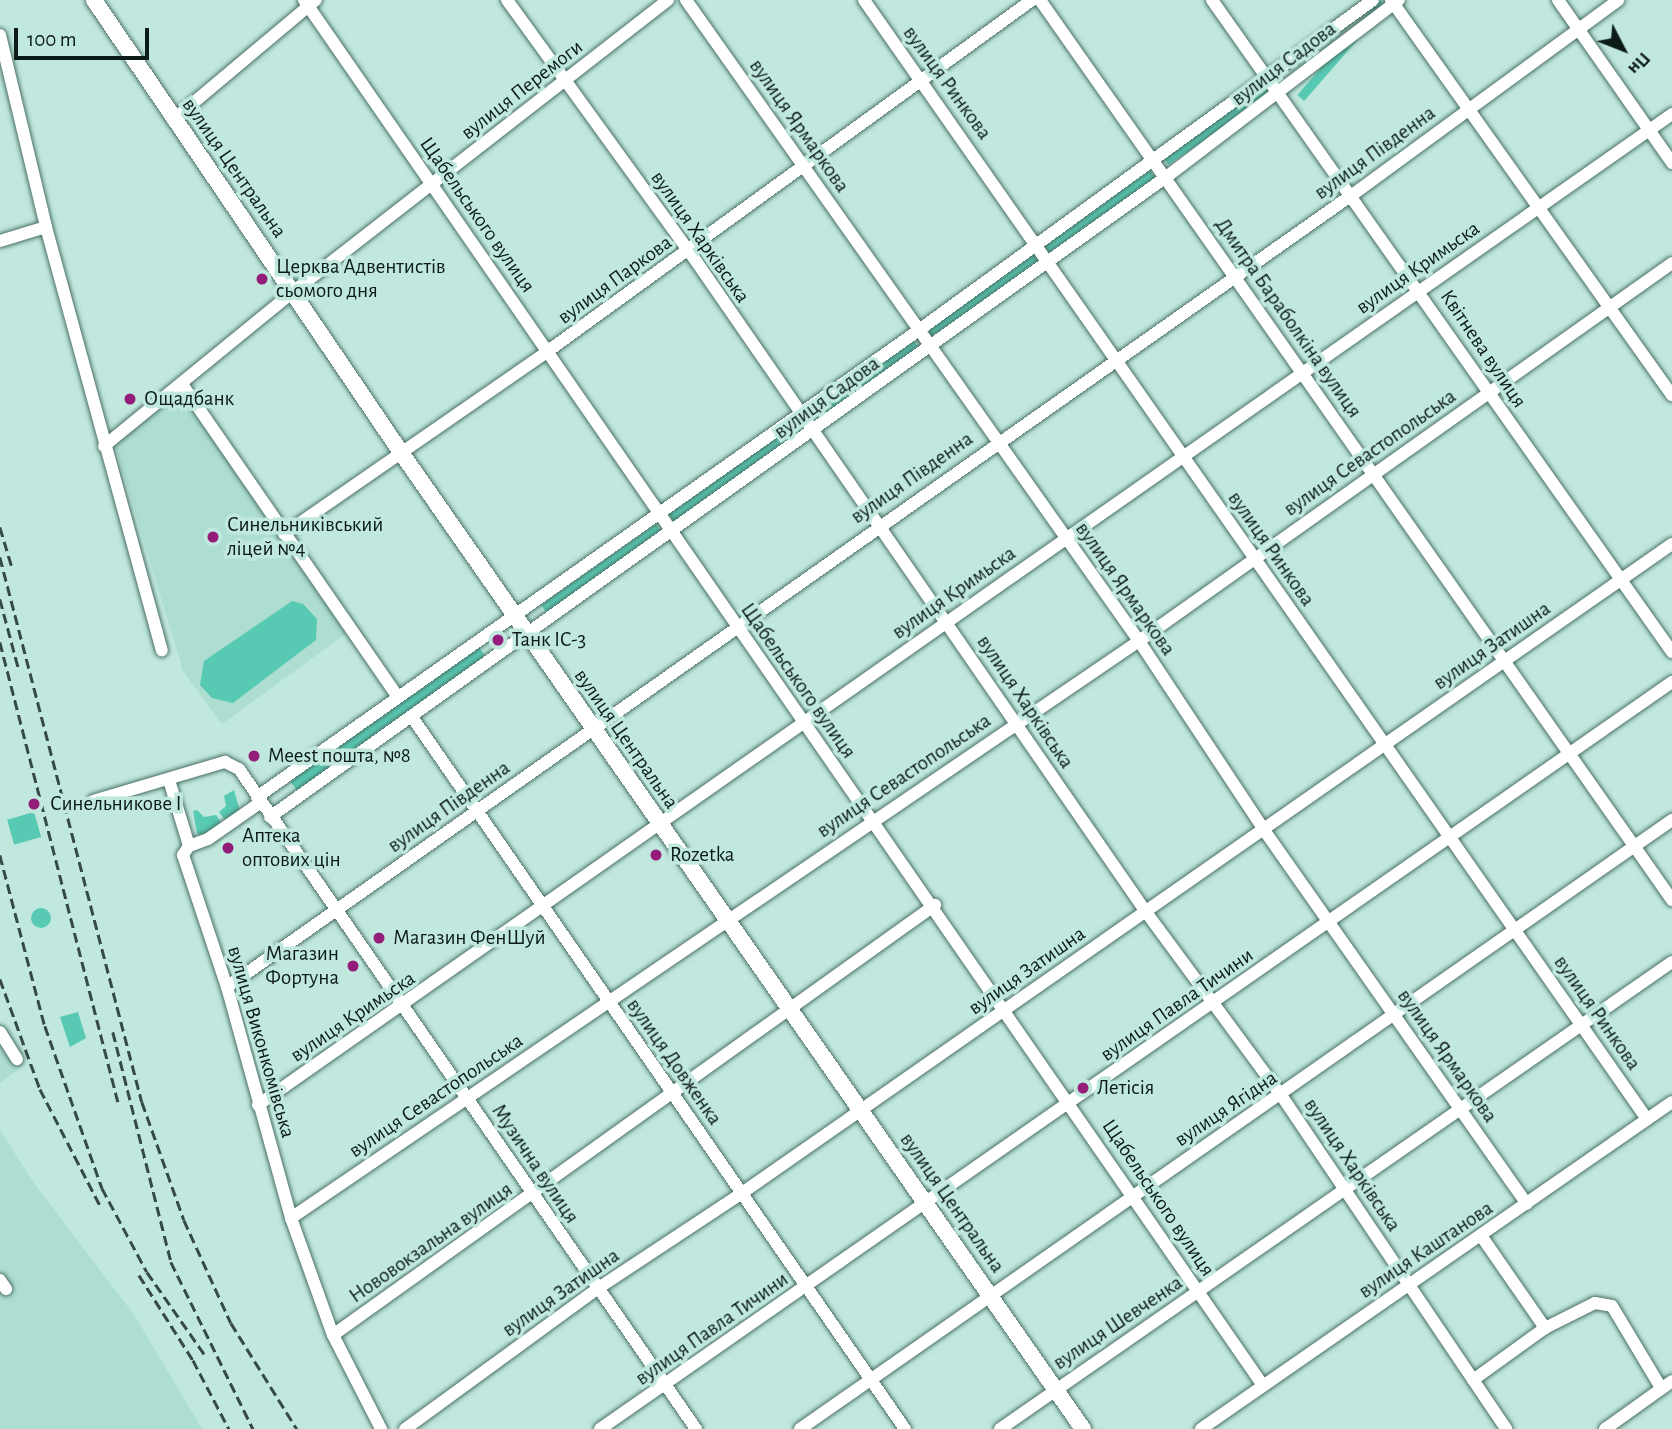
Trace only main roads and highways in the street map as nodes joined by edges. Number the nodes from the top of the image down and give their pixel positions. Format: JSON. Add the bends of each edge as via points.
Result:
{"nodes":[{"id":1,"x":93,"y":0,"type":"edge"},
{"id":2,"x":1083,"y":1429,"type":"edge"}],
"edges":[{"from":1,"to":2,"type":"main road","name":"вулиця Центральна","via":[[528,636]]}]}
